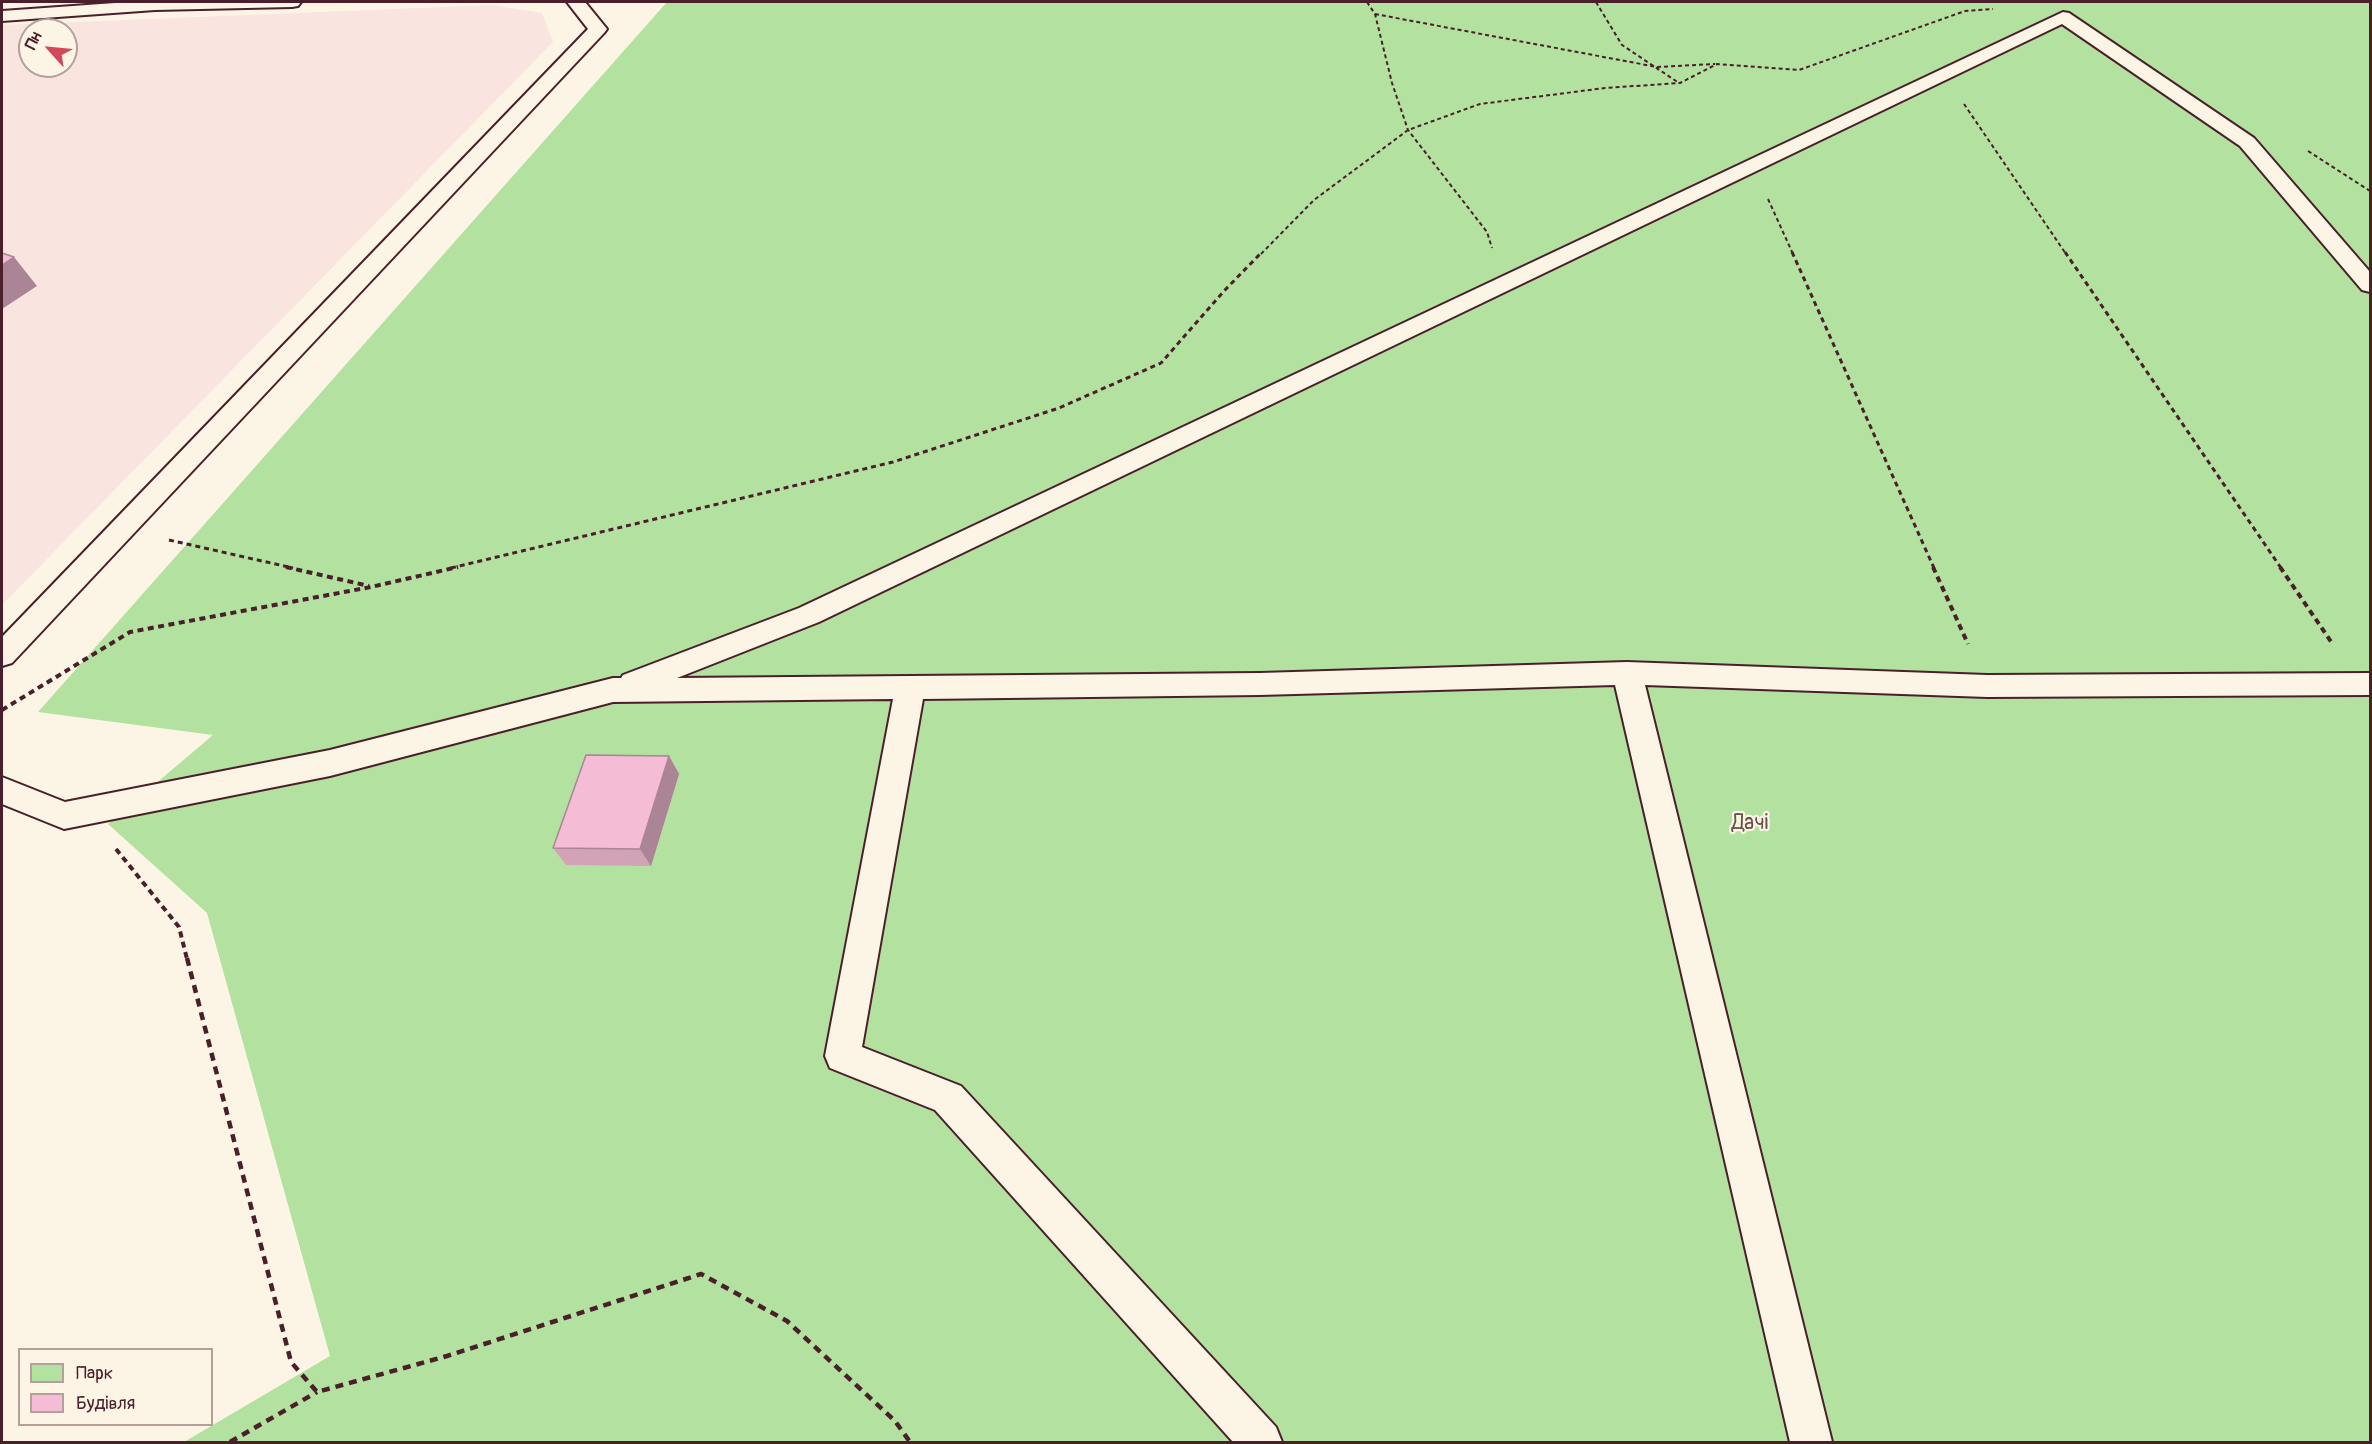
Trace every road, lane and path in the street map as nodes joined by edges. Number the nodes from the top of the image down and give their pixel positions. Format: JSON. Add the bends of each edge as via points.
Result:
{"nodes":[{"id":1,"x":292,"y":2,"type":"edge"},
{"id":2,"x":576,"y":2,"type":"edge"},
{"id":3,"x":1367,"y":2,"type":"edge"},
{"id":4,"x":1596,"y":2,"type":"edge"},
{"id":5,"x":1996,"y":9,"type":"dead end"},
{"id":6,"x":1375,"y":14,"type":"junction"},
{"id":7,"x":2,"y":16,"type":"edge"},
{"id":8,"x":1717,"y":64,"type":"junction"},
{"id":9,"x":1657,"y":68,"type":"junction"},
{"id":10,"x":1680,"y":83,"type":"junction"},
{"id":11,"x":1924,"y":84,"type":"junction"},
{"id":12,"x":1408,"y":130,"type":"junction"},
{"id":13,"x":2305,"y":149,"type":"dead end"},
{"id":14,"x":1753,"y":165,"type":"junction"},
{"id":15,"x":2370,"y":192,"type":"edge"},
{"id":16,"x":1487,"y":232,"type":"dead end"},
{"id":17,"x":2370,"y":285,"type":"edge"},
{"id":18,"x":122,"y":529,"type":"junction"},
{"id":19,"x":370,"y":587,"type":"junction"},
{"id":20,"x":2,"y":655,"type":"edge"},
{"id":21,"x":1627,"y":673,"type":"junction"},
{"id":22,"x":2365,"y":684,"type":"edge"},
{"id":23,"x":910,"y":686,"type":"junction"},
{"id":24,"x":1987,"y":686,"type":"junction"},
{"id":25,"x":613,"y":690,"type":"junction"},
{"id":26,"x":2,"y":711,"type":"edge"},
{"id":27,"x":2,"y":790,"type":"edge"},
{"id":28,"x":84,"y":810,"type":"junction"},
{"id":29,"x":317,"y":1392,"type":"junction"},
{"id":30,"x":230,"y":1443,"type":"edge"},
{"id":31,"x":910,"y":1443,"type":"edge"},
{"id":32,"x":1261,"y":1443,"type":"edge"},
{"id":33,"x":1810,"y":1443,"type":"edge"}],
"edges":[{"from":1,"to":7,"type":"lane","via":[[155,5]]},
{"from":2,"to":18,"type":"lane","via":[[598,29]]},
{"from":3,"to":6,"type":"path"},
{"from":4,"to":9,"type":"path","via":[[1622,45]]},
{"from":5,"to":8,"type":"path","via":[[1965,11],[1799,70]]},
{"from":6,"to":9,"type":"path"},
{"from":6,"to":12,"type":"path"},
{"from":8,"to":9,"type":"path"},
{"from":8,"to":10,"type":"path"},
{"from":9,"to":10,"type":"path"},
{"from":10,"to":12,"type":"path","via":[[1480,104]]},
{"from":11,"to":14,"type":"lane"},
{"from":11,"to":17,"type":"lane","via":[[2071,13],[2247,142]]},
{"from":11,"to":22,"type":"path","via":[[1965,105]]},
{"from":12,"to":16,"type":"path"},
{"from":12,"to":19,"type":"path","via":[[1314,200],[1224,291],[1161,363],[1150,368],[1059,408],[893,462]]},
{"from":13,"to":15,"type":"path"},
{"from":14,"to":24,"type":"path"},
{"from":14,"to":25,"type":"lane","via":[[809,615]]},
{"from":18,"to":19,"type":"path"},
{"from":18,"to":20,"type":"lane"},
{"from":19,"to":26,"type":"path","via":[[130,632]]},
{"from":21,"to":23,"type":"lane","via":[[1260,684]]},
{"from":21,"to":24,"type":"lane"},
{"from":21,"to":33,"type":"lane"},
{"from":22,"to":24,"type":"lane"},
{"from":23,"to":25,"type":"lane"},
{"from":23,"to":32,"type":"lane","via":[[843,1056],[948,1098]]},
{"from":25,"to":28,"type":"lane","via":[[330,763]]},
{"from":27,"to":28,"type":"lane","via":[[64,816]]},
{"from":28,"to":29,"type":"path","via":[[179,927],[291,1362]]},
{"from":29,"to":30,"type":"path"},
{"from":29,"to":31,"type":"path","via":[[447,1356],[701,1274],[787,1321],[895,1421]]}]}
